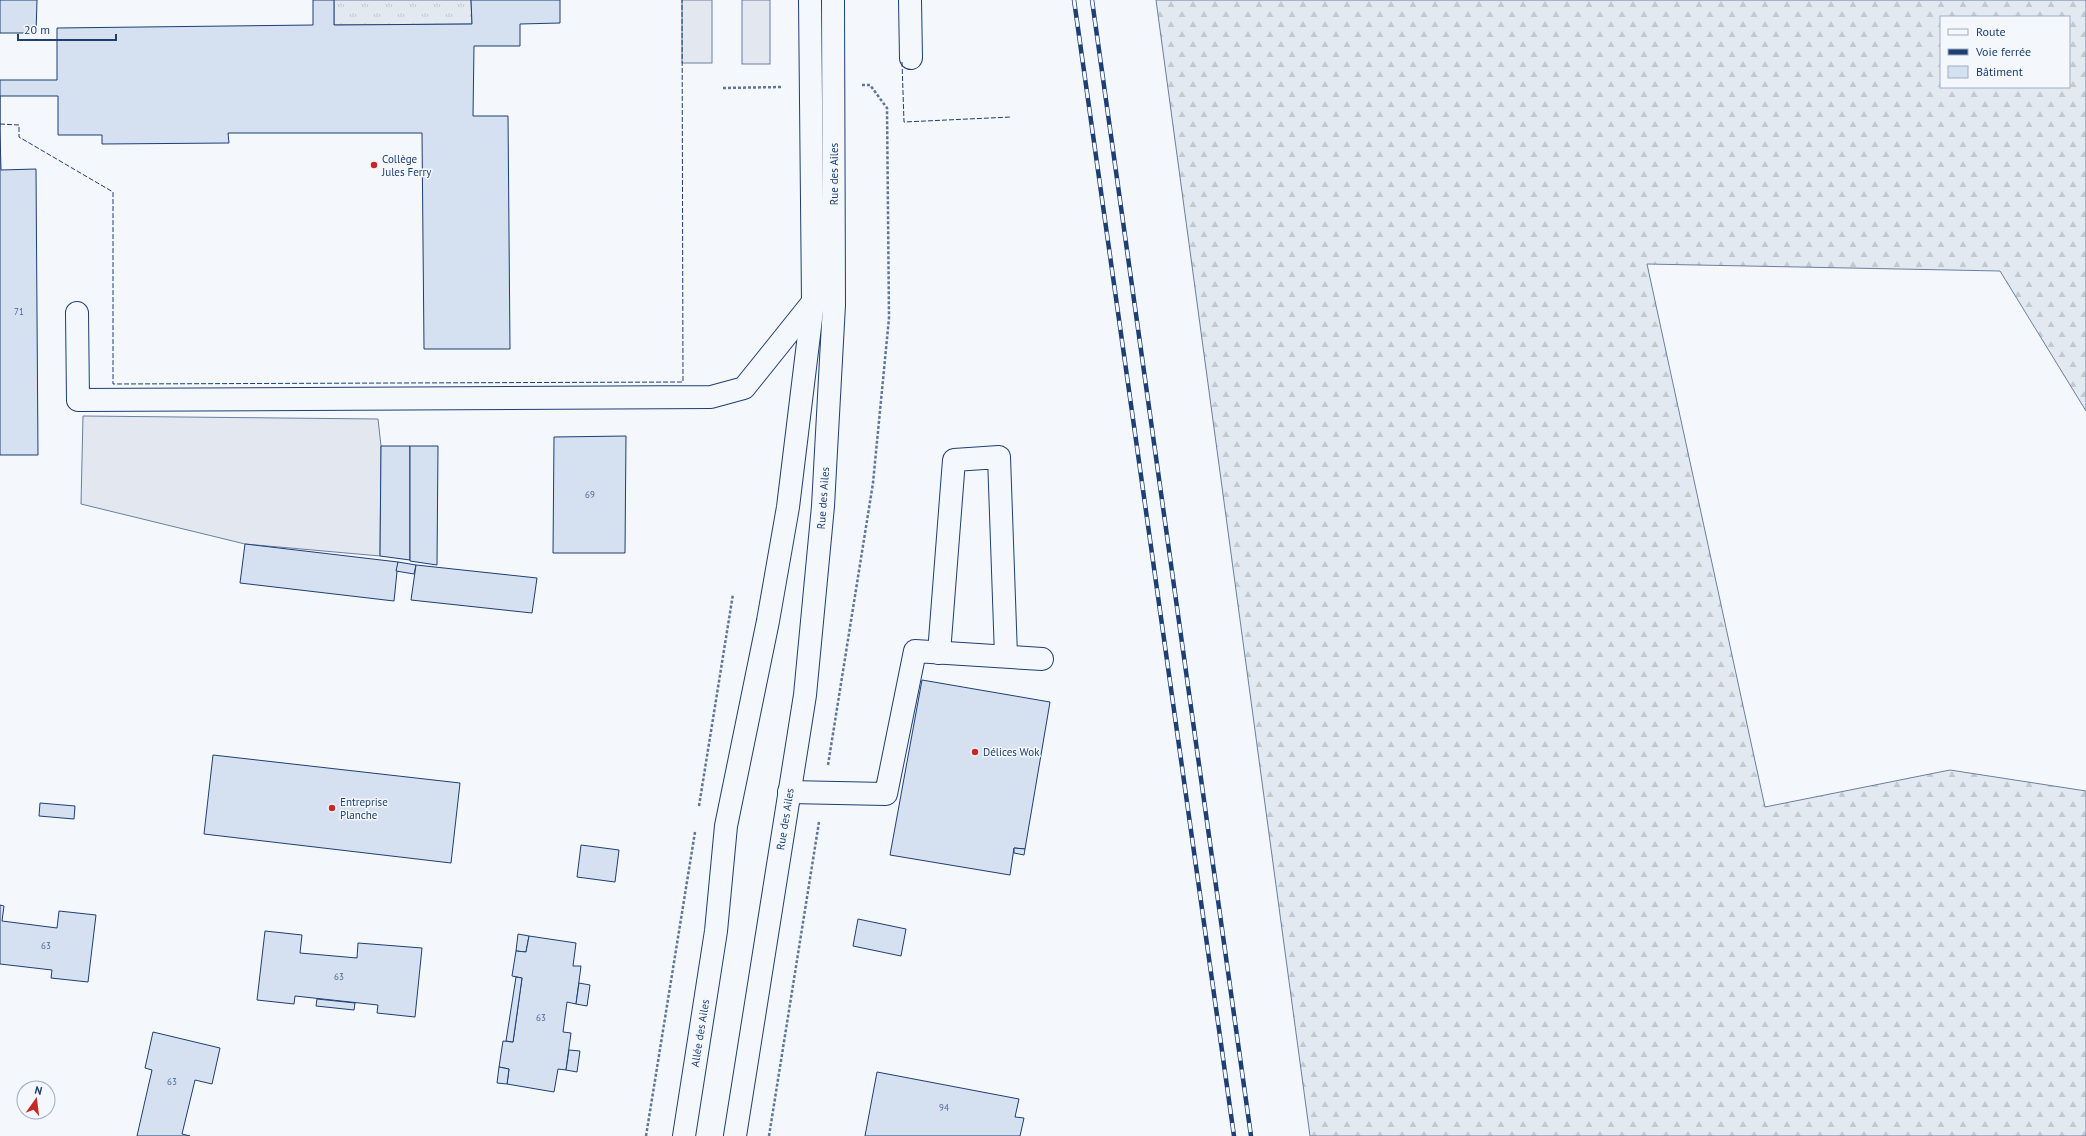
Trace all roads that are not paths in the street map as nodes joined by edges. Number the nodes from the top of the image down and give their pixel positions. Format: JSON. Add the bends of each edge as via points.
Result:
{"nodes":[{"id":1,"x":810,"y":0,"type":"edge"},
{"id":2,"x":833,"y":0,"type":"edge"},
{"id":3,"x":910,"y":0,"type":"edge"},
{"id":4,"x":911,"y":58,"type":"dead end"},
{"id":5,"x":813,"y":302,"type":"junction"},
{"id":6,"x":77,"y":313,"type":"dead end"},
{"id":7,"x":939,"y":653,"type":"junction"},
{"id":8,"x":1006,"y":656,"type":"junction"},
{"id":9,"x":1042,"y":659,"type":"dead end"},
{"id":10,"x":789,"y":792,"type":"junction"},
{"id":11,"x":716,"y":931,"type":"joint"},
{"id":12,"x":684,"y":1136,"type":"edge"},
{"id":13,"x":735,"y":1136,"type":"edge"}],
"edges":[{"from":1,"to":5,"type":"main road","name":"Rue des Ailes"},
{"from":2,"to":10,"type":"main road","name":"Rue des Ailes","via":[[834,305],[824,506],[805,695]]},
{"from":3,"to":4,"type":"main road"},
{"from":5,"to":6,"type":"main road","via":[[744,388],[711,398],[78,400]]},
{"from":5,"to":11,"type":"main road","name":"Rue des Ailes","via":[[788,507],[768,621],[726,826]]},
{"from":7,"to":8,"type":"main road"},
{"from":7,"to":8,"type":"main road","via":[[954,460],[999,457]]},
{"from":7,"to":10,"type":"main road","via":[[915,651],[886,794]]},
{"from":8,"to":9,"type":"main road"},
{"from":10,"to":13,"type":"main road","name":"Rue des Ailes"},
{"from":11,"to":12,"type":"main road","name":"Allée des Ailes"}]}
